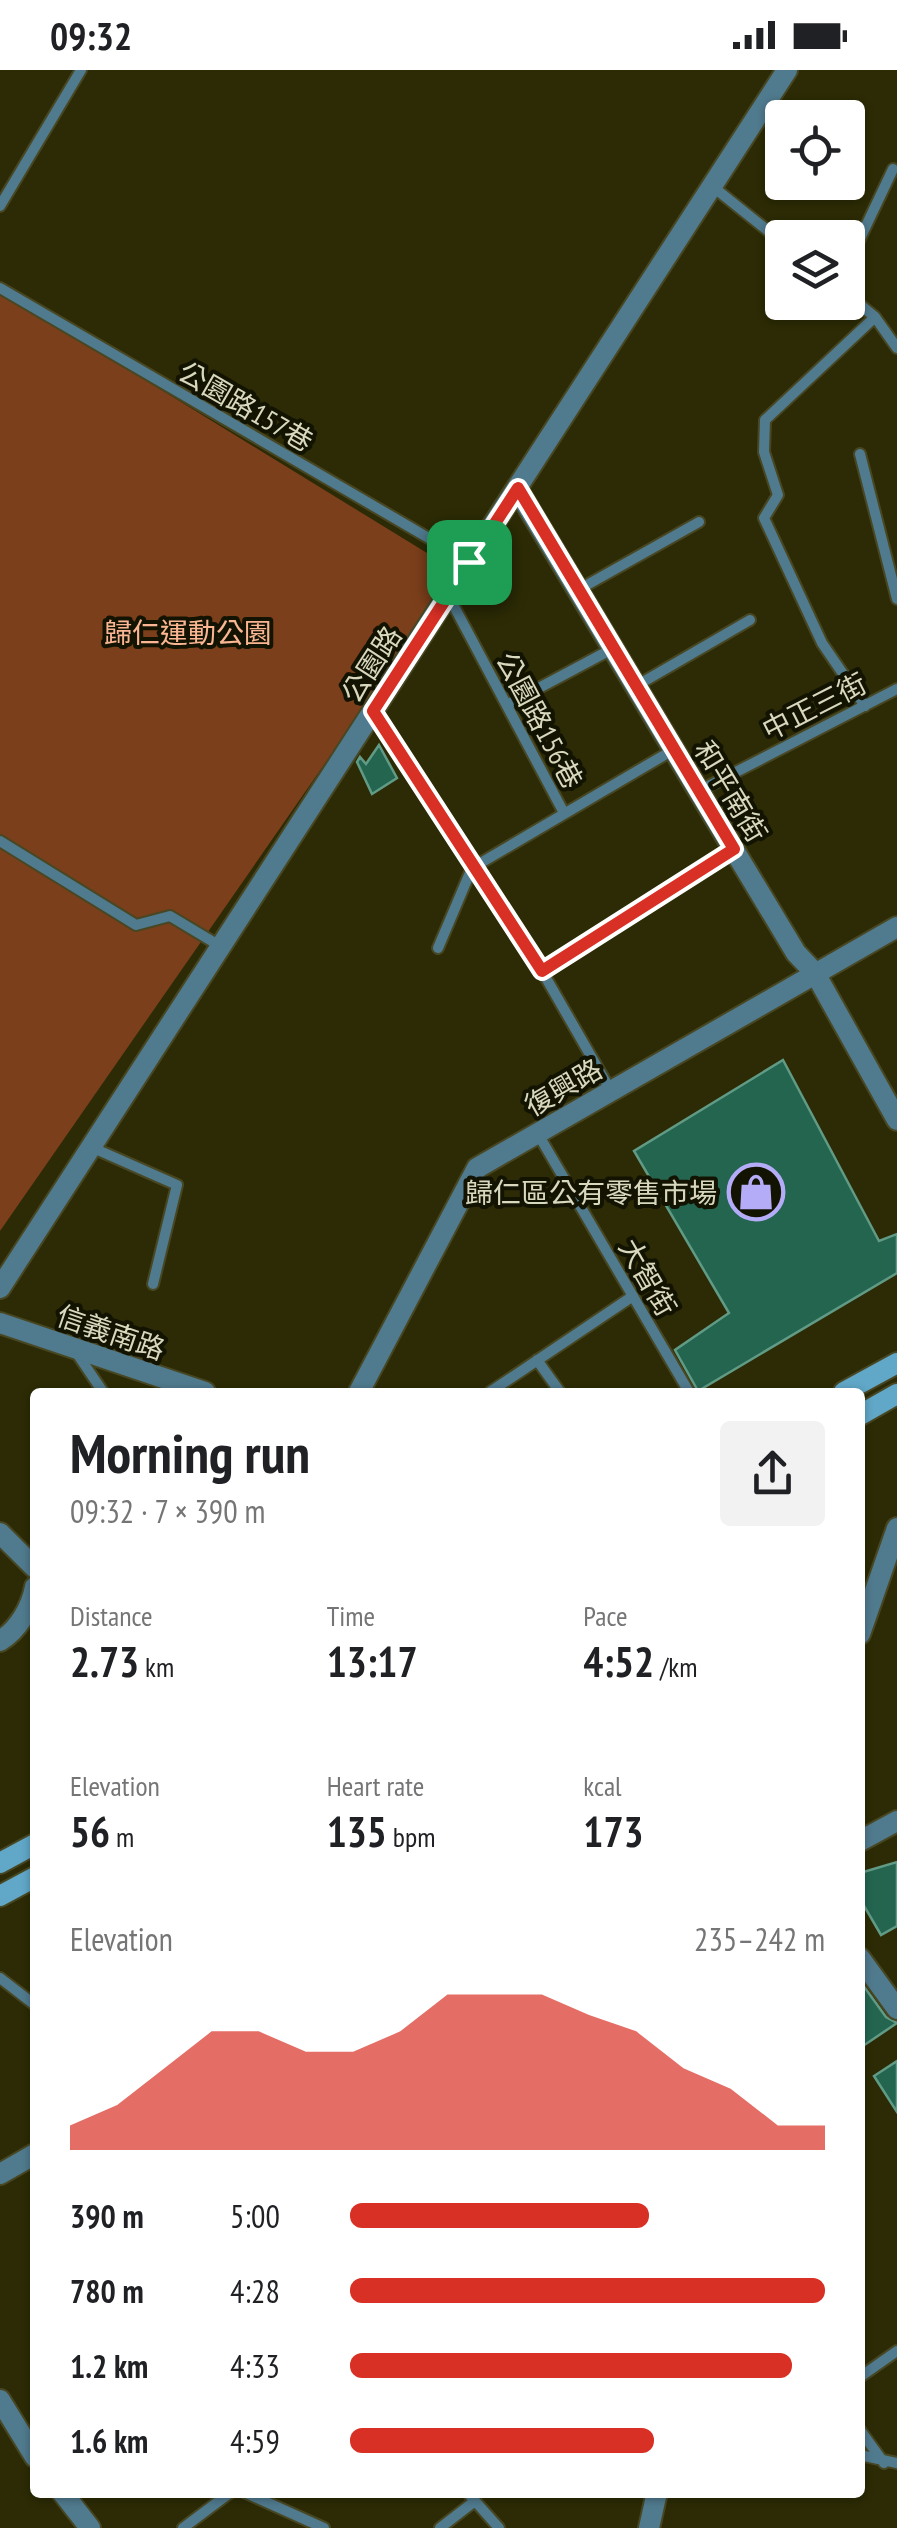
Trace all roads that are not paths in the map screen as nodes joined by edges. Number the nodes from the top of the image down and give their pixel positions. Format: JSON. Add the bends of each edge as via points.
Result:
{"nodes":[{"id":1,"x":81,"y":70,"type":"edge"},
{"id":2,"x":788,"y":70,"type":"edge"},
{"id":3,"x":893,"y":169,"type":"dead end"},
{"id":4,"x":712,"y":186,"type":"junction"},
{"id":5,"x":0,"y":206,"type":"edge"},
{"id":6,"x":765,"y":228,"type":"edge"},
{"id":7,"x":865,"y":228,"type":"edge"},
{"id":8,"x":0,"y":288,"type":"edge"},
{"id":9,"x":865,"y":308,"type":"edge"},
{"id":10,"x":875,"y":317,"type":"junction"},
{"id":11,"x":897,"y":322,"type":"edge"},
{"id":12,"x":886,"y":330,"type":"junction"},
{"id":13,"x":897,"y":348,"type":"edge"},
{"id":14,"x":860,"y":454,"type":"dead end"},
{"id":15,"x":518,"y":488,"type":"junction"},
{"id":16,"x":699,"y":522,"type":"dead end"},
{"id":17,"x":469,"y":562,"type":"junction"},
{"id":18,"x":578,"y":590,"type":"junction"},
{"id":19,"x":448,"y":594,"type":"junction"},
{"id":20,"x":897,"y":599,"type":"edge"},
{"id":21,"x":750,"y":620,"type":"dead end"},
{"id":22,"x":613,"y":648,"type":"junction"},
{"id":23,"x":636,"y":686,"type":"junction"},
{"id":24,"x":897,"y":689,"type":"edge"},
{"id":25,"x":507,"y":706,"type":"junction"},
{"id":26,"x":865,"y":706,"type":"junction"},
{"id":27,"x":373,"y":711,"type":"junction"},
{"id":28,"x":674,"y":750,"type":"junction"},
{"id":29,"x":699,"y":791,"type":"junction"},
{"id":30,"x":564,"y":813,"type":"junction"},
{"id":31,"x":0,"y":841,"type":"edge"},
{"id":32,"x":734,"y":849,"type":"junction"},
{"id":33,"x":472,"y":868,"type":"junction"},
{"id":34,"x":897,"y":926,"type":"edge"},
{"id":35,"x":221,"y":947,"type":"junction"},
{"id":36,"x":438,"y":948,"type":"dead end"},
{"id":37,"x":542,"y":971,"type":"junction"},
{"id":38,"x":815,"y":973,"type":"junction"},
{"id":39,"x":612,"y":1091,"type":"junction"},
{"id":40,"x":897,"y":1120,"type":"edge"},
{"id":41,"x":537,"y":1133,"type":"junction"},
{"id":42,"x":91,"y":1147,"type":"junction"},
{"id":43,"x":154,"y":1284,"type":"dead end"},
{"id":44,"x":0,"y":1288,"type":"edge"},
{"id":45,"x":633,"y":1296,"type":"junction"},
{"id":46,"x":0,"y":1323,"type":"edge"},
{"id":47,"x":73,"y":1348,"type":"junction"},
{"id":48,"x":537,"y":1360,"type":"junction"},
{"id":49,"x":897,"y":1362,"type":"edge"},
{"id":50,"x":100,"y":1388,"type":"edge"},
{"id":51,"x":193,"y":1388,"type":"edge"},
{"id":52,"x":362,"y":1388,"type":"edge"},
{"id":53,"x":496,"y":1388,"type":"edge"},
{"id":54,"x":557,"y":1388,"type":"edge"},
{"id":55,"x":687,"y":1388,"type":"edge"},
{"id":56,"x":851,"y":1388,"type":"edge"},
{"id":57,"x":897,"y":1394,"type":"edge"},
{"id":58,"x":865,"y":1412,"type":"edge"},
{"id":59,"x":897,"y":1528,"type":"edge"},
{"id":60,"x":0,"y":1533,"type":"edge"},
{"id":61,"x":30,"y":1563,"type":"edge"},
{"id":62,"x":30,"y":1604,"type":"edge"},
{"id":63,"x":865,"y":1620,"type":"edge"},
{"id":64,"x":0,"y":1641,"type":"edge"},
{"id":65,"x":897,"y":1820,"type":"edge"},
{"id":66,"x":865,"y":1838,"type":"edge"},
{"id":67,"x":30,"y":1847,"type":"edge"},
{"id":68,"x":0,"y":1863,"type":"edge"},
{"id":69,"x":30,"y":1879,"type":"edge"},
{"id":70,"x":0,"y":1896,"type":"edge"},
{"id":71,"x":865,"y":1965,"type":"edge"},
{"id":72,"x":0,"y":1978,"type":"edge"},
{"id":73,"x":30,"y":2001,"type":"edge"},
{"id":74,"x":897,"y":2008,"type":"edge"},
{"id":75,"x":30,"y":2157,"type":"edge"},
{"id":76,"x":0,"y":2174,"type":"edge"},
{"id":77,"x":897,"y":2350,"type":"edge"},
{"id":78,"x":865,"y":2374,"type":"edge"},
{"id":79,"x":0,"y":2400,"type":"edge"},
{"id":80,"x":865,"y":2437,"type":"edge"},
{"id":81,"x":30,"y":2447,"type":"edge"},
{"id":82,"x":865,"y":2457,"type":"edge"},
{"id":83,"x":884,"y":2463,"type":"junction"},
{"id":84,"x":897,"y":2463,"type":"edge"},
{"id":85,"x":67,"y":2498,"type":"edge"},
{"id":86,"x":223,"y":2498,"type":"edge"},
{"id":87,"x":257,"y":2498,"type":"edge"},
{"id":88,"x":467,"y":2498,"type":"edge"},
{"id":89,"x":473,"y":2498,"type":"edge"},
{"id":90,"x":656,"y":2498,"type":"edge"},
{"id":91,"x":90,"y":2528,"type":"edge"},
{"id":92,"x":184,"y":2528,"type":"edge"},
{"id":93,"x":324,"y":2528,"type":"edge"},
{"id":94,"x":440,"y":2528,"type":"edge"},
{"id":95,"x":500,"y":2528,"type":"edge"},
{"id":96,"x":649,"y":2528,"type":"edge"}],
"edges":[{"from":1,"to":5,"type":"lane"},
{"from":2,"to":4,"type":"street","name":"公園路"},
{"from":3,"to":7,"type":"lane"},
{"from":4,"to":6,"type":"lane"},
{"from":4,"to":15,"type":"street","name":"公園路"},
{"from":8,"to":17,"type":"lane","name":"公園路157巷"},
{"from":9,"to":10,"type":"lane"},
{"from":10,"to":12,"type":"lane"},
{"from":10,"to":26,"type":"lane","via":[[766,420],[764,452],[778,495],[764,518],[822,644]]},
{"from":11,"to":12,"type":"lane"},
{"from":12,"to":13,"type":"lane"},
{"from":14,"to":20,"type":"lane"},
{"from":15,"to":17,"type":"street","name":"公園路"},
{"from":15,"to":18,"type":"street","name":"和平南街"},
{"from":16,"to":18,"type":"lane"},
{"from":17,"to":19,"type":"street","name":"公園路"},
{"from":18,"to":22,"type":"street","name":"和平南街"},
{"from":19,"to":25,"type":"lane","name":"公園路156巷"},
{"from":19,"to":27,"type":"street","name":"公園路"},
{"from":21,"to":23,"type":"lane"},
{"from":22,"to":23,"type":"street","name":"和平南街"},
{"from":22,"to":25,"type":"lane"},
{"from":23,"to":28,"type":"street","name":"和平南街"},
{"from":24,"to":26,"type":"lane","name":"中正三街"},
{"from":25,"to":30,"type":"lane","name":"公園路156巷"},
{"from":26,"to":29,"type":"lane","name":"中正三街"},
{"from":27,"to":33,"type":"lane"},
{"from":27,"to":35,"type":"street","name":"公園路"},
{"from":28,"to":29,"type":"street","name":"和平南街"},
{"from":28,"to":30,"type":"lane"},
{"from":29,"to":32,"type":"street","name":"和平南街"},
{"from":30,"to":33,"type":"lane"},
{"from":31,"to":35,"type":"lane","via":[[136,925],[170,916]]},
{"from":32,"to":37,"type":"lane"},
{"from":32,"to":38,"type":"street","name":"和平南街","via":[[796,954]]},
{"from":33,"to":36,"type":"lane"},
{"from":33,"to":37,"type":"lane"},
{"from":34,"to":38,"type":"street","name":"復興路"},
{"from":35,"to":42,"type":"street","name":"公園路"},
{"from":37,"to":39,"type":"lane"},
{"from":38,"to":39,"type":"street","name":"復興路"},
{"from":38,"to":40,"type":"street","name":"和平南街"},
{"from":39,"to":41,"type":"street","name":"復興路"},
{"from":41,"to":45,"type":"lane","name":"大智街"},
{"from":41,"to":52,"type":"street","name":"復興路","via":[[477,1168]]},
{"from":42,"to":43,"type":"lane","via":[[178,1186]]},
{"from":42,"to":44,"type":"street","name":"公園路"},
{"from":45,"to":48,"type":"lane"},
{"from":45,"to":55,"type":"lane","name":"大智街"},
{"from":46,"to":47,"type":"street","name":"信義南路"},
{"from":47,"to":50,"type":"lane"},
{"from":47,"to":51,"type":"street","name":"信義南路"},
{"from":48,"to":53,"type":"lane"},
{"from":48,"to":54,"type":"lane"},
{"from":49,"to":56,"type":"main road"},
{"from":57,"to":58,"type":"main road"},
{"from":59,"to":63,"type":"street"},
{"from":60,"to":61,"type":"street"},
{"from":62,"to":64,"type":"street"},
{"from":65,"to":66,"type":"street"},
{"from":67,"to":68,"type":"main road"},
{"from":69,"to":70,"type":"main road"},
{"from":71,"to":74,"type":"street"},
{"from":72,"to":73,"type":"lane"},
{"from":75,"to":76,"type":"street"},
{"from":77,"to":78,"type":"lane"},
{"from":79,"to":81,"type":"street"},
{"from":80,"to":83,"type":"lane"},
{"from":82,"to":83,"type":"lane"},
{"from":83,"to":84,"type":"lane"},
{"from":85,"to":91,"type":"street"},
{"from":86,"to":92,"type":"lane"},
{"from":87,"to":93,"type":"lane"},
{"from":88,"to":94,"type":"lane"},
{"from":89,"to":95,"type":"lane"},
{"from":90,"to":96,"type":"street"}]}
